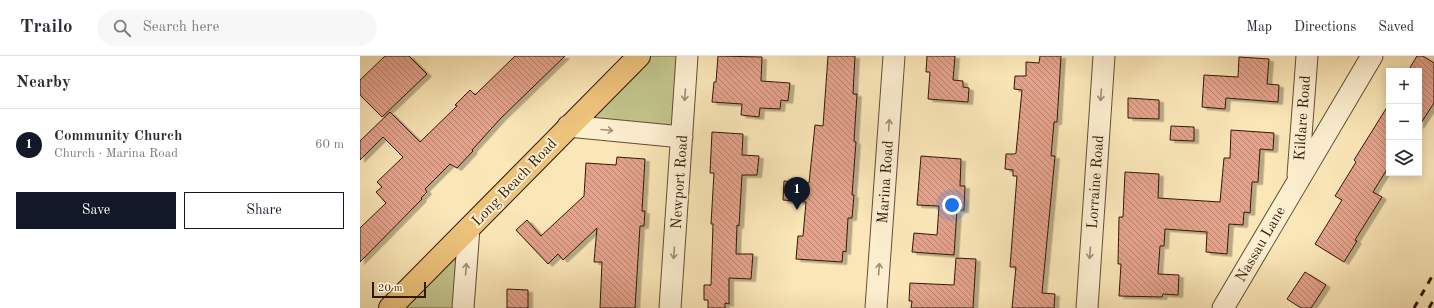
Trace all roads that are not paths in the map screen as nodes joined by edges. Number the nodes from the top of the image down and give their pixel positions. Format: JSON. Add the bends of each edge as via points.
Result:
{"nodes":[{"id":1,"x":639,"y":56,"type":"edge"},
{"id":2,"x":687,"y":56,"type":"edge"},
{"id":3,"x":894,"y":56,"type":"edge"},
{"id":4,"x":1104,"y":56,"type":"edge"},
{"id":5,"x":1307,"y":56,"type":"edge"},
{"id":6,"x":1372,"y":56,"type":"edge"},
{"id":7,"x":568,"y":126,"type":"junction"},
{"id":8,"x":682,"y":137,"type":"junction"},
{"id":9,"x":1298,"y":179,"type":"junction"},
{"id":10,"x":469,"y":228,"type":"junction"},
{"id":11,"x":390,"y":308,"type":"edge"},
{"id":12,"x":463,"y":308,"type":"edge"},
{"id":13,"x":670,"y":308,"type":"edge"},
{"id":14,"x":876,"y":308,"type":"edge"},
{"id":15,"x":1086,"y":308,"type":"edge"},
{"id":16,"x":1223,"y":308,"type":"edge"}],
"edges":[{"from":1,"to":7,"type":"main road","name":"Long Beach Road"},
{"from":2,"to":8,"type":"street","name":"Newport Road","one_way":true},
{"from":14,"to":3,"type":"street","name":"Marina Road","one_way":true},
{"from":4,"to":15,"type":"street","name":"Lorraine Road","one_way":true},
{"from":5,"to":9,"type":"street","name":"Kildare Road"},
{"from":6,"to":9,"type":"street","name":"Nassau Lane"},
{"from":7,"to":8,"type":"street","one_way":true},
{"from":7,"to":10,"type":"main road","name":"Long Beach Road"},
{"from":8,"to":13,"type":"street","name":"Newport Road","one_way":true},
{"from":9,"to":16,"type":"street","name":"Nassau Lane"},
{"from":10,"to":11,"type":"main road","name":"Long Beach Road"},
{"from":12,"to":10,"type":"street","one_way":true}]}
